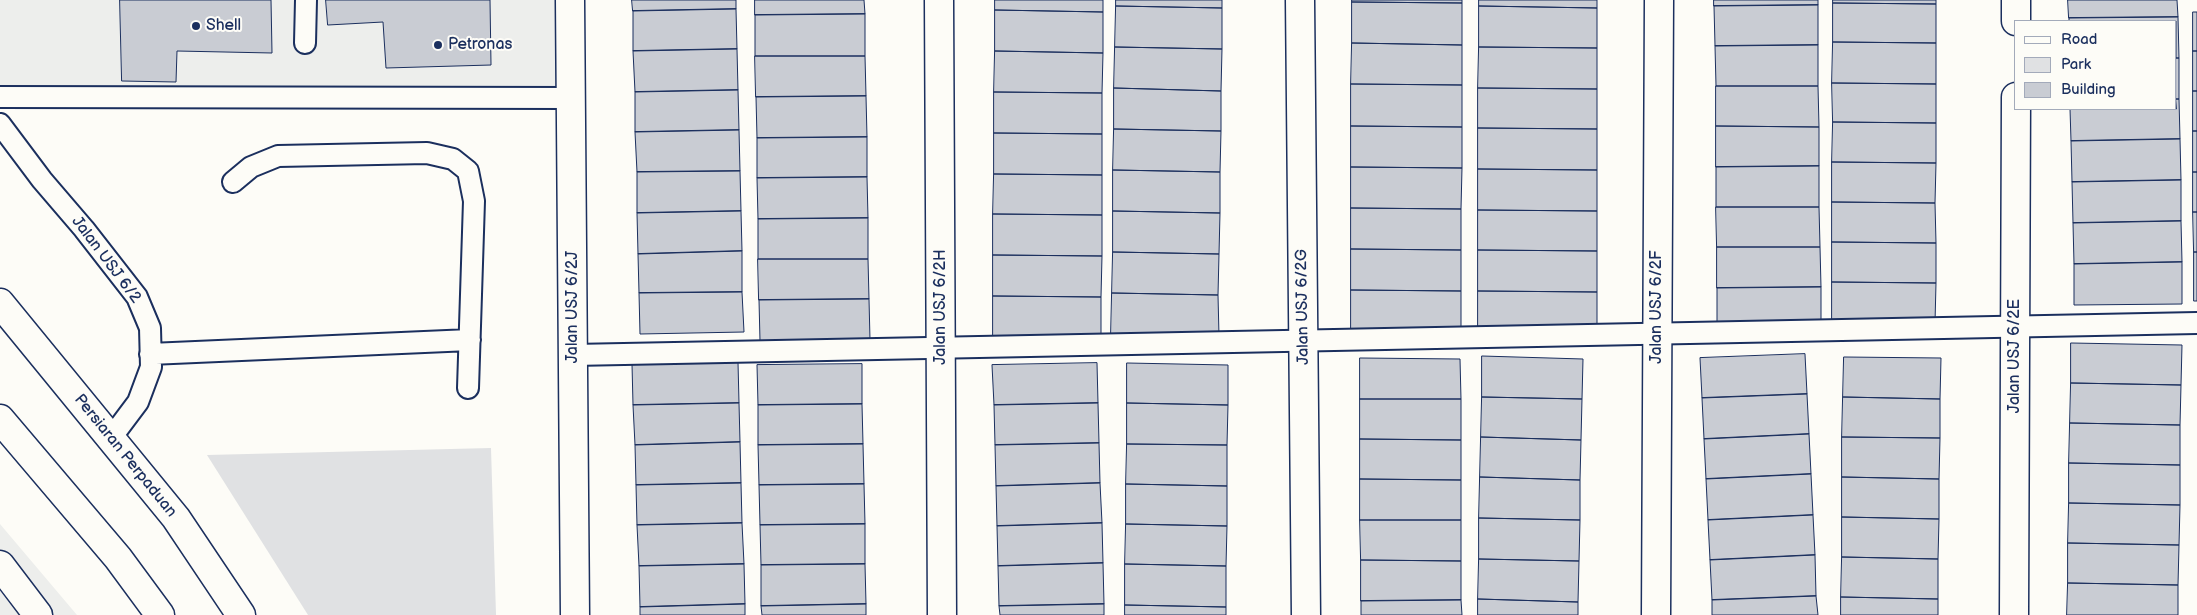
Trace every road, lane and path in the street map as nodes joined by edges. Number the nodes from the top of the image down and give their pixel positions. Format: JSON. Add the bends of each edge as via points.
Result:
{"nodes":[{"id":1,"x":306,"y":0,"type":"edge"},
{"id":2,"x":570,"y":0,"type":"edge"},
{"id":3,"x":939,"y":0,"type":"edge"},
{"id":4,"x":1300,"y":0,"type":"edge"},
{"id":5,"x":1659,"y":0,"type":"edge"},
{"id":6,"x":2016,"y":0,"type":"edge"},
{"id":7,"x":2016,"y":20,"type":"edge"},
{"id":8,"x":305,"y":43,"type":"dead end"},
{"id":9,"x":0,"y":98,"type":"edge"},
{"id":10,"x":571,"y":98,"type":"junction"},
{"id":11,"x":2016,"y":110,"type":"edge"},
{"id":12,"x":0,"y":124,"type":"edge"},
{"id":13,"x":233,"y":182,"type":"dead end"},
{"id":14,"x":0,"y":304,"type":"edge"},
{"id":15,"x":2197,"y":323,"type":"edge"},
{"id":16,"x":2015,"y":327,"type":"junction"},
{"id":17,"x":1657,"y":334,"type":"junction"},
{"id":18,"x":470,"y":340,"type":"junction"},
{"id":19,"x":1303,"y":341,"type":"junction"},
{"id":20,"x":941,"y":348,"type":"junction"},
{"id":21,"x":150,"y":354,"type":"junction"},
{"id":22,"x":573,"y":355,"type":"junction"},
{"id":23,"x":468,"y":388,"type":"dead end"},
{"id":24,"x":0,"y":419,"type":"edge"},
{"id":25,"x":110,"y":438,"type":"junction"},
{"id":26,"x":0,"y":565,"type":"edge"},
{"id":27,"x":38,"y":615,"type":"edge"},
{"id":28,"x":160,"y":615,"type":"edge"},
{"id":29,"x":241,"y":615,"type":"edge"},
{"id":30,"x":575,"y":615,"type":"edge"},
{"id":31,"x":942,"y":615,"type":"edge"},
{"id":32,"x":1306,"y":615,"type":"edge"},
{"id":33,"x":1656,"y":615,"type":"edge"},
{"id":34,"x":2014,"y":615,"type":"edge"}],
"edges":[{"from":1,"to":8,"type":"lane"},
{"from":2,"to":10,"type":"street","name":"Jalan USJ 6/2J"},
{"from":3,"to":20,"type":"street","name":"Jalan USJ 6/2H"},
{"from":4,"to":19,"type":"street","name":"Jalan USJ 6/2G"},
{"from":5,"to":17,"type":"street","name":"Jalan USJ 6/2F"},
{"from":6,"to":7,"type":"street"},
{"from":9,"to":10,"type":"lane"},
{"from":10,"to":22,"type":"street","name":"Jalan USJ 6/2J"},
{"from":11,"to":16,"type":"street","name":"Jalan USJ 6/2E"},
{"from":12,"to":21,"type":"lane","name":"Jalan USJ 6/2","via":[[137,297],[150,328]]},
{"from":13,"to":18,"type":"lane","via":[[251,167],[278,156],[428,153],[452,159],[468,171],[474,201]]},
{"from":14,"to":25,"type":"street","name":"Persiaran Perpaduan"},
{"from":15,"to":16,"type":"lane"},
{"from":16,"to":17,"type":"lane"},
{"from":16,"to":34,"type":"street","name":"Jalan USJ 6/2E"},
{"from":17,"to":19,"type":"lane"},
{"from":17,"to":33,"type":"street","name":"Jalan USJ 6/2F"},
{"from":18,"to":21,"type":"lane"},
{"from":18,"to":23,"type":"lane"},
{"from":19,"to":20,"type":"lane"},
{"from":19,"to":32,"type":"street","name":"Jalan USJ 6/2G"},
{"from":20,"to":22,"type":"lane"},
{"from":20,"to":31,"type":"street","name":"Jalan USJ 6/2H"},
{"from":21,"to":25,"type":"lane","name":"Jalan USJ 6/2","via":[[150,367],[138,402]]},
{"from":22,"to":30,"type":"street","name":"Jalan USJ 6/2J"},
{"from":24,"to":28,"type":"street","via":[[118,558]]},
{"from":25,"to":29,"type":"street","name":"Persiaran Perpaduan","via":[[176,518]]},
{"from":26,"to":27,"type":"street"}]}
